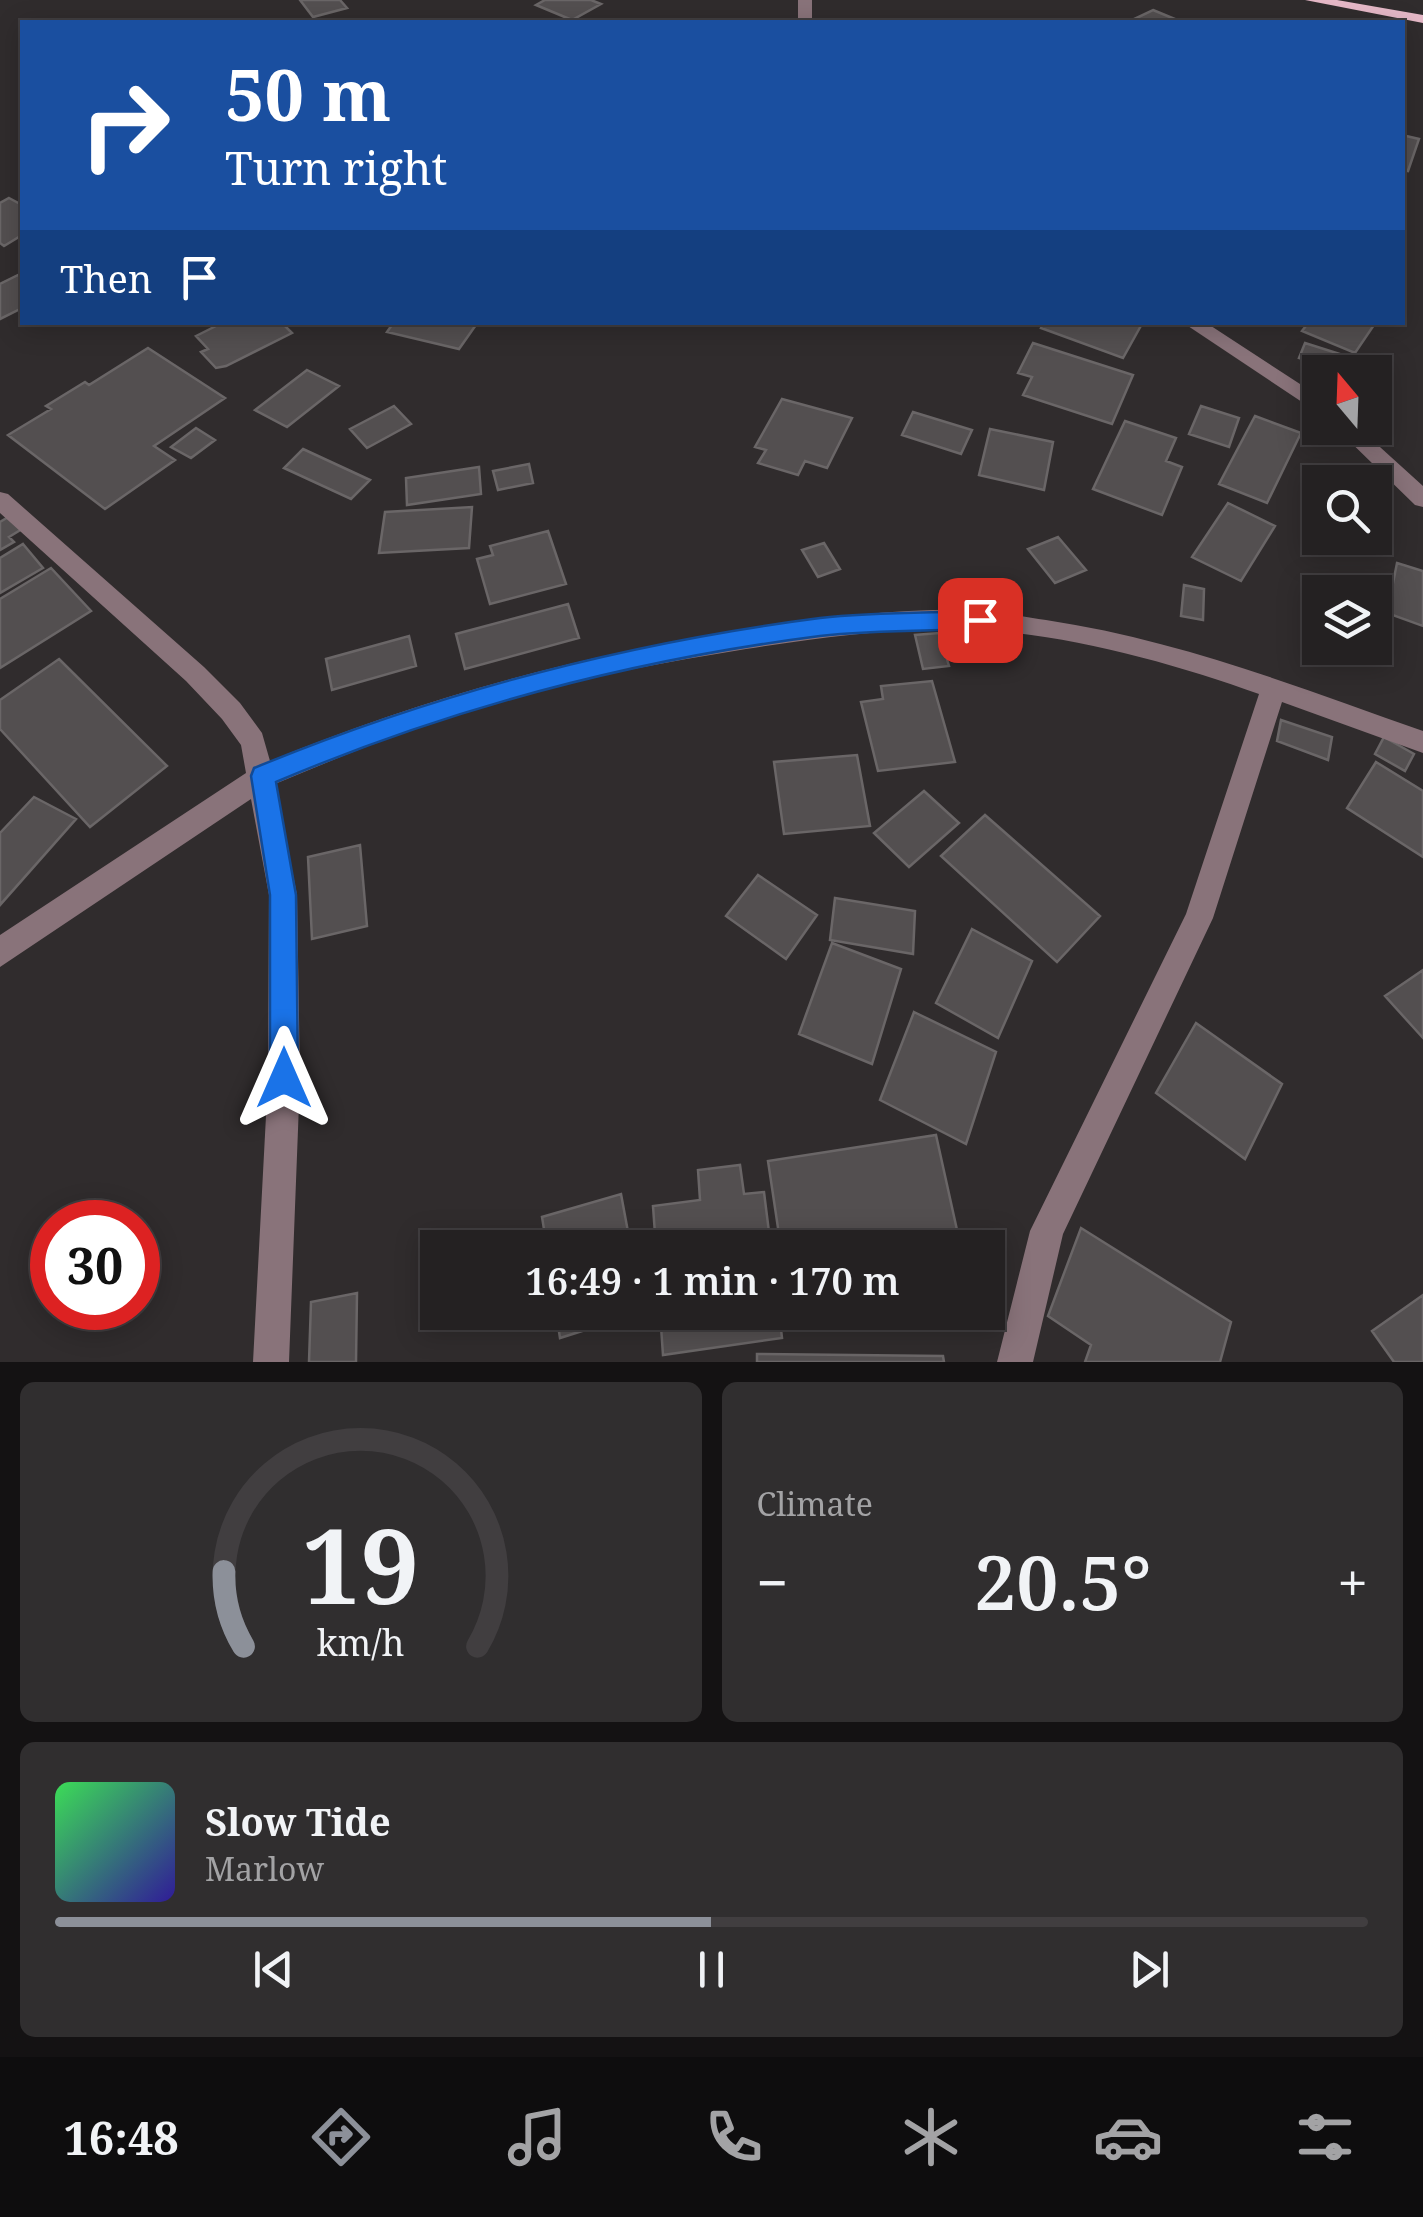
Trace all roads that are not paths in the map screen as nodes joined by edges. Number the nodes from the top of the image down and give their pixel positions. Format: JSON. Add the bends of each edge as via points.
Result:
{"nodes":[{"id":1,"x":1312,"y":0,"type":"edge"},
{"id":2,"x":1423,"y":19,"type":"edge"},
{"id":3,"x":1196,"y":325,"type":"edge"},
{"id":4,"x":1302,"y":395,"type":"edge"},
{"id":5,"x":1364,"y":445,"type":"edge"},
{"id":6,"x":1423,"y":499,"type":"edge"},
{"id":7,"x":0,"y":500,"type":"edge"},
{"id":8,"x":1274,"y":687,"type":"junction"},
{"id":9,"x":1423,"y":742,"type":"edge"},
{"id":10,"x":263,"y":776,"type":"junction"},
{"id":11,"x":0,"y":952,"type":"edge"},
{"id":12,"x":270,"y":1362,"type":"edge"},
{"id":13,"x":1015,"y":1362,"type":"edge"}],
"edges":[{"from":1,"to":2,"type":"main road"},
{"from":3,"to":4,"type":"street"},
{"from":5,"to":6,"type":"street"},
{"from":7,"to":10,"type":"street","via":[[231,711],[253,742]]},
{"from":8,"to":9,"type":"street"},
{"from":8,"to":10,"type":"street","via":[[1118,644],[980,620],[823,627],[510,687]]},
{"from":8,"to":13,"type":"street","via":[[1199,918],[1047,1230]]},
{"from":10,"to":11,"type":"street"},
{"from":10,"to":12,"type":"street","via":[[284,914],[284,1078]]}]}
